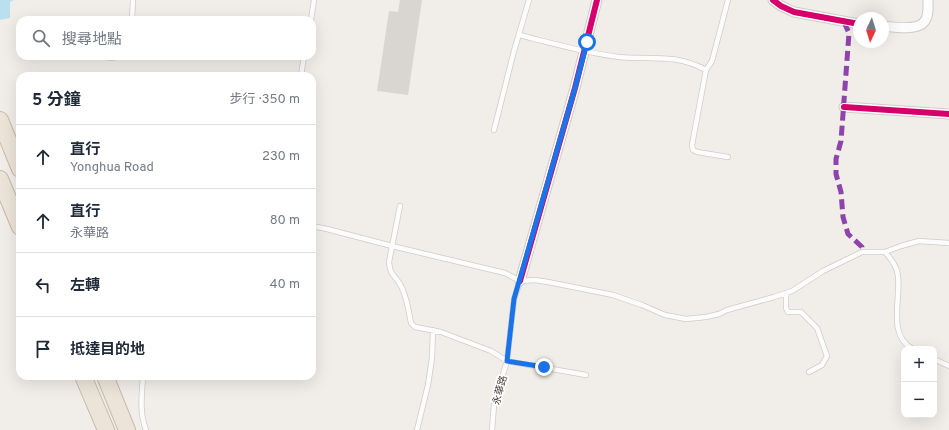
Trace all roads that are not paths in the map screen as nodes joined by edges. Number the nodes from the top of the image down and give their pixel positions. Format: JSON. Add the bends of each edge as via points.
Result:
{"nodes":[{"id":1,"x":133,"y":0,"type":"edge"},
{"id":2,"x":314,"y":0,"type":"edge"},
{"id":3,"x":529,"y":0,"type":"edge"},
{"id":4,"x":597,"y":0,"type":"edge"},
{"id":5,"x":728,"y":0,"type":"edge"},
{"id":6,"x":773,"y":0,"type":"edge"},
{"id":7,"x":928,"y":0,"type":"edge"},
{"id":8,"x":132,"y":16,"type":"edge"},
{"id":9,"x":312,"y":16,"type":"edge"},
{"id":10,"x":853,"y":23,"type":"edge"},
{"id":11,"x":889,"y":26,"type":"edge"},
{"id":12,"x":519,"y":35,"type":"junction"},
{"id":13,"x":584,"y":51,"type":"junction"},
{"id":14,"x":303,"y":60,"type":"edge"},
{"id":15,"x":706,"y":70,"type":"junction"},
{"id":16,"x":302,"y":72,"type":"edge"},
{"id":17,"x":844,"y":107,"type":"dead end"},
{"id":18,"x":949,"y":114,"type":"edge"},
{"id":19,"x":0,"y":120,"type":"edge"},
{"id":20,"x":494,"y":130,"type":"dead end"},
{"id":21,"x":728,"y":157,"type":"dead end"},
{"id":22,"x":16,"y":159,"type":"edge"},
{"id":23,"x":0,"y":179,"type":"edge"},
{"id":24,"x":400,"y":206,"type":"dead end"},
{"id":25,"x":16,"y":217,"type":"edge"},
{"id":26,"x":316,"y":227,"type":"edge"},
{"id":27,"x":949,"y":243,"type":"edge"},
{"id":28,"x":392,"y":246,"type":"junction"},
{"id":29,"x":885,"y":252,"type":"junction"},
{"id":30,"x":520,"y":280,"type":"junction"},
{"id":31,"x":786,"y":293,"type":"junction"},
{"id":32,"x":433,"y":330,"type":"junction"},
{"id":33,"x":908,"y":346,"type":"edge"},
{"id":34,"x":937,"y":360,"type":"edge"},
{"id":35,"x":507,"y":361,"type":"junction"},
{"id":36,"x":949,"y":366,"type":"edge"},
{"id":37,"x":809,"y":372,"type":"dead end"},
{"id":38,"x":586,"y":375,"type":"dead end"},
{"id":39,"x":85,"y":380,"type":"edge"},
{"id":40,"x":107,"y":380,"type":"edge"},
{"id":41,"x":143,"y":380,"type":"edge"},
{"id":42,"x":106,"y":430,"type":"edge"},
{"id":43,"x":127,"y":430,"type":"edge"},
{"id":44,"x":146,"y":430,"type":"edge"},
{"id":45,"x":417,"y":430,"type":"edge"},
{"id":46,"x":492,"y":430,"type":"edge"}],
"edges":[{"from":1,"to":8,"type":"lane"},
{"from":2,"to":9,"type":"lane"},
{"from":3,"to":12,"type":"lane"},
{"from":4,"to":13,"type":"street"},
{"from":5,"to":15,"type":"lane","via":[[712,62]]},
{"from":6,"to":10,"type":"street","via":[[794,12]]},
{"from":7,"to":11,"type":"street","via":[[924,23],[910,28]]},
{"from":12,"to":13,"type":"lane"},
{"from":12,"to":20,"type":"lane"},
{"from":13,"to":15,"type":"lane","via":[[619,57],[677,59]]},
{"from":13,"to":30,"type":"street"},
{"from":14,"to":16,"type":"lane"},
{"from":15,"to":21,"type":"lane","via":[[692,148],[697,152]]},
{"from":17,"to":18,"type":"street"},
{"from":19,"to":22,"type":"highway"},
{"from":23,"to":25,"type":"highway"},
{"from":24,"to":28,"type":"lane"},
{"from":26,"to":28,"type":"lane"},
{"from":27,"to":29,"type":"lane","via":[[919,241]]},
{"from":28,"to":30,"type":"lane","via":[[505,273]]},
{"from":28,"to":32,"type":"lane","via":[[390,271],[403,288],[411,323],[415,327]]},
{"from":29,"to":31,"type":"lane","via":[[862,252]]},
{"from":29,"to":33,"type":"lane","via":[[894,263],[898,276],[898,331]]},
{"from":30,"to":31,"type":"lane","via":[[535,280],[598,291],[665,315],[686,319],[719,314]]},
{"from":30,"to":35,"type":"lane","name":"永華路","via":[[514,299]]},
{"from":31,"to":37,"type":"lane","via":[[788,312],[801,312],[816,328],[828,356],[822,365]]},
{"from":32,"to":35,"type":"lane","via":[[490,351]]},
{"from":32,"to":45,"type":"lane","via":[[428,385]]},
{"from":34,"to":36,"type":"lane"},
{"from":35,"to":38,"type":"lane"},
{"from":35,"to":46,"type":"lane","name":"永華路","via":[[494,406]]},
{"from":39,"to":42,"type":"highway"},
{"from":40,"to":43,"type":"highway"},
{"from":41,"to":44,"type":"lane","via":[[141,405]]}]}
